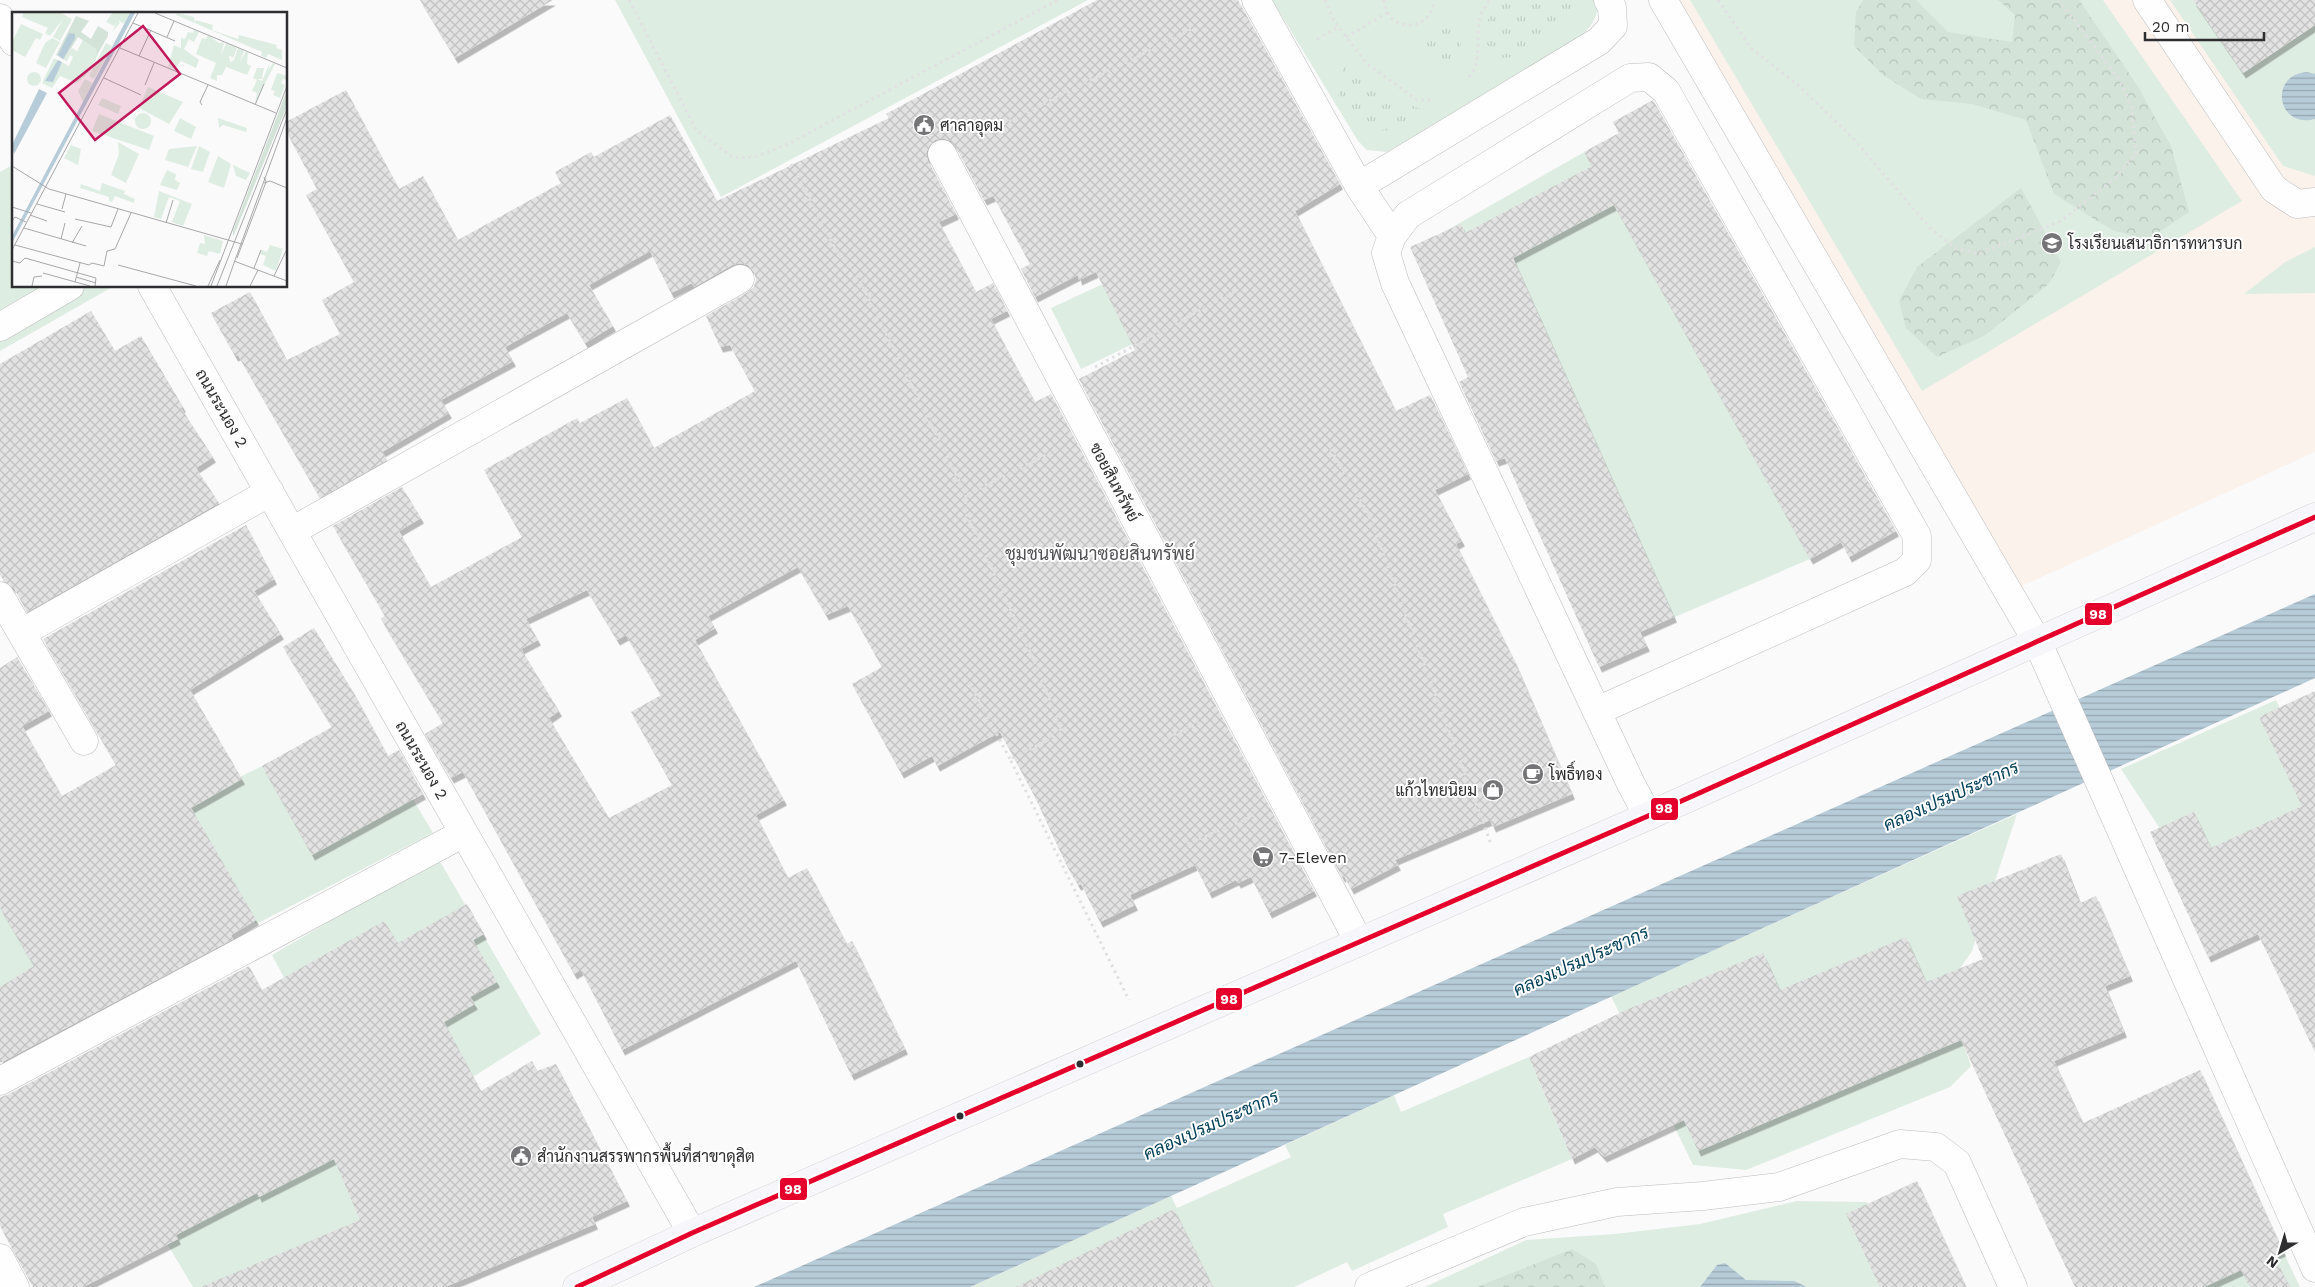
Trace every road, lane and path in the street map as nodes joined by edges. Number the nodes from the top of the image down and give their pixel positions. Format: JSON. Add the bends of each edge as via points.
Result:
{"nodes":[{"id":1,"x":629,"y":0,"type":"edge"},
{"id":2,"x":1058,"y":0,"type":"edge"},
{"id":3,"x":1256,"y":0,"type":"edge"},
{"id":4,"x":1326,"y":0,"type":"edge"},
{"id":5,"x":1384,"y":0,"type":"edge"},
{"id":6,"x":1434,"y":0,"type":"edge"},
{"id":7,"x":1489,"y":0,"type":"edge"},
{"id":8,"x":1608,"y":0,"type":"edge"},
{"id":9,"x":1663,"y":0,"type":"edge"},
{"id":10,"x":1718,"y":0,"type":"edge"},
{"id":11,"x":2059,"y":0,"type":"edge"},
{"id":12,"x":2147,"y":0,"type":"edge"},
{"id":13,"x":1387,"y":13,"type":"junction"},
{"id":14,"x":0,"y":18,"type":"edge"},
{"id":15,"x":1192,"y":29,"type":"dead end"},
{"id":16,"x":1346,"y":38,"type":"junction"},
{"id":17,"x":12,"y":39,"type":"edge"},
{"id":18,"x":1465,"y":82,"type":"dead end"},
{"id":19,"x":1436,"y":100,"type":"dead end"},
{"id":20,"x":942,"y":154,"type":"joint"},
{"id":21,"x":792,"y":164,"type":"dead end"},
{"id":22,"x":1360,"y":186,"type":"junction"},
{"id":23,"x":2315,"y":202,"type":"edge"},
{"id":24,"x":1392,"y":236,"type":"junction"},
{"id":25,"x":740,"y":279,"type":"dead end"},
{"id":26,"x":67,"y":288,"type":"edge"},
{"id":27,"x":153,"y":288,"type":"edge"},
{"id":28,"x":1236,"y":291,"type":"dead end"},
{"id":29,"x":0,"y":327,"type":"edge"},
{"id":30,"x":1063,"y":384,"type":"junction"},
{"id":31,"x":1090,"y":434,"type":"junction"},
{"id":32,"x":1331,"y":449,"type":"dead end"},
{"id":33,"x":270,"y":492,"type":"junction"},
{"id":34,"x":966,"y":495,"type":"junction"},
{"id":35,"x":2315,"y":517,"type":"edge"},
{"id":36,"x":292,"y":530,"type":"junction"},
{"id":37,"x":0,"y":596,"type":"edge"},
{"id":38,"x":23,"y":632,"type":"junction"},
{"id":39,"x":2038,"y":643,"type":"junction"},
{"id":40,"x":969,"y":682,"type":"dead end"},
{"id":41,"x":1234,"y":707,"type":"junction"},
{"id":42,"x":1597,"y":711,"type":"junction"},
{"id":43,"x":1162,"y":740,"type":"dead end"},
{"id":44,"x":84,"y":741,"type":"dead end"},
{"id":45,"x":1010,"y":759,"type":"junction"},
{"id":46,"x":1284,"y":802,"type":"junction"},
{"id":47,"x":1648,"y":816,"type":"junction"},
{"id":48,"x":464,"y":833,"type":"junction"},
{"id":49,"x":1187,"y":844,"type":"dead end"},
{"id":50,"x":1491,"y":844,"type":"dead end"},
{"id":51,"x":1358,"y":942,"type":"junction"},
{"id":52,"x":1129,"y":1000,"type":"dead end"},
{"id":53,"x":0,"y":1082,"type":"edge"},
{"id":54,"x":692,"y":1234,"type":"junction"},
{"id":55,"x":0,"y":1258,"type":"edge"},
{"id":56,"x":2315,"y":1268,"type":"edge"},
{"id":57,"x":15,"y":1287,"type":"edge"},
{"id":58,"x":577,"y":1287,"type":"edge"},
{"id":59,"x":1369,"y":1287,"type":"edge"},
{"id":60,"x":2013,"y":1287,"type":"edge"}],
"edges":[{"from":1,"to":2,"type":"path","via":[[697,131],[734,158],[755,156],[786,145]]},
{"from":3,"to":22,"type":"street"},
{"from":4,"to":16,"type":"path","via":[[1334,21]]},
{"from":5,"to":13,"type":"path"},
{"from":6,"to":13,"type":"path","via":[[1428,16],[1416,24],[1400,24]]},
{"from":7,"to":18,"type":"path","via":[[1480,17],[1478,58]]},
{"from":8,"to":22,"type":"street","via":[[1612,7],[1612,26],[1599,41]]},
{"from":9,"to":39,"type":"street"},
{"from":10,"to":11,"type":"path","via":[[1752,49],[1799,86],[1852,136],[1929,226],[1956,248],[1978,254],[2061,221],[2115,178],[2136,154],[2132,108],[2119,79]]},
{"from":12,"to":23,"type":"street","via":[[2274,190],[2297,204]]},
{"from":13,"to":16,"type":"path"},
{"from":14,"to":17,"type":"street"},
{"from":15,"to":20,"type":"path"},
{"from":16,"to":19,"type":"path","via":[[1366,63],[1400,89],[1417,100]]},
{"from":20,"to":30,"type":"street","name":"ซอยสินทรัพย์"},
{"from":21,"to":34,"type":"path","via":[[836,250],[857,275]]},
{"from":22,"to":24,"type":"street"},
{"from":24,"to":42,"type":"street","via":[[1386,252],[1395,283]]},
{"from":24,"to":42,"type":"street","via":[[1408,215],[1613,88],[1630,78],[1650,77],[1666,91],[1917,536],[1917,560],[1904,572]]},
{"from":25,"to":36,"type":"street"},
{"from":26,"to":29,"type":"street"},
{"from":27,"to":33,"type":"street","name":"ถนนระนอง 2"},
{"from":28,"to":30,"type":"path"},
{"from":30,"to":31,"type":"street","name":"ซอยสินทรัพย์"},
{"from":31,"to":34,"type":"path"},
{"from":31,"to":41,"type":"street","name":"ซอยสินทรัพย์"},
{"from":32,"to":50,"type":"path","via":[[1368,513]]},
{"from":33,"to":36,"type":"street","name":"ถนนระนอง 2"},
{"from":33,"to":38,"type":"street"},
{"from":34,"to":45,"type":"path","via":[[965,511],[1033,658],[1062,733]]},
{"from":35,"to":39,"type":"main road"},
{"from":36,"to":48,"type":"street","name":"ถนนระนอง 2"},
{"from":37,"to":38,"type":"street"},
{"from":38,"to":44,"type":"street"},
{"from":39,"to":47,"type":"main road"},
{"from":39,"to":56,"type":"street"},
{"from":40,"to":45,"type":"path"},
{"from":41,"to":43,"type":"path"},
{"from":41,"to":46,"type":"street","name":"ซอยสินทรัพย์"},
{"from":42,"to":47,"type":"street"},
{"from":45,"to":52,"type":"path"},
{"from":46,"to":49,"type":"path"},
{"from":46,"to":51,"type":"street","name":"ซอยสินทรัพย์"},
{"from":47,"to":51,"type":"main road"},
{"from":48,"to":53,"type":"street"},
{"from":48,"to":54,"type":"street","name":"ถนนระนอง 2"},
{"from":51,"to":54,"type":"main road"},
{"from":54,"to":58,"type":"main road"},
{"from":55,"to":57,"type":"street"},
{"from":59,"to":60,"type":"street","via":[[1524,1222],[1617,1202],[1779,1187],[1900,1144],[1936,1147],[1956,1163]]}]}
